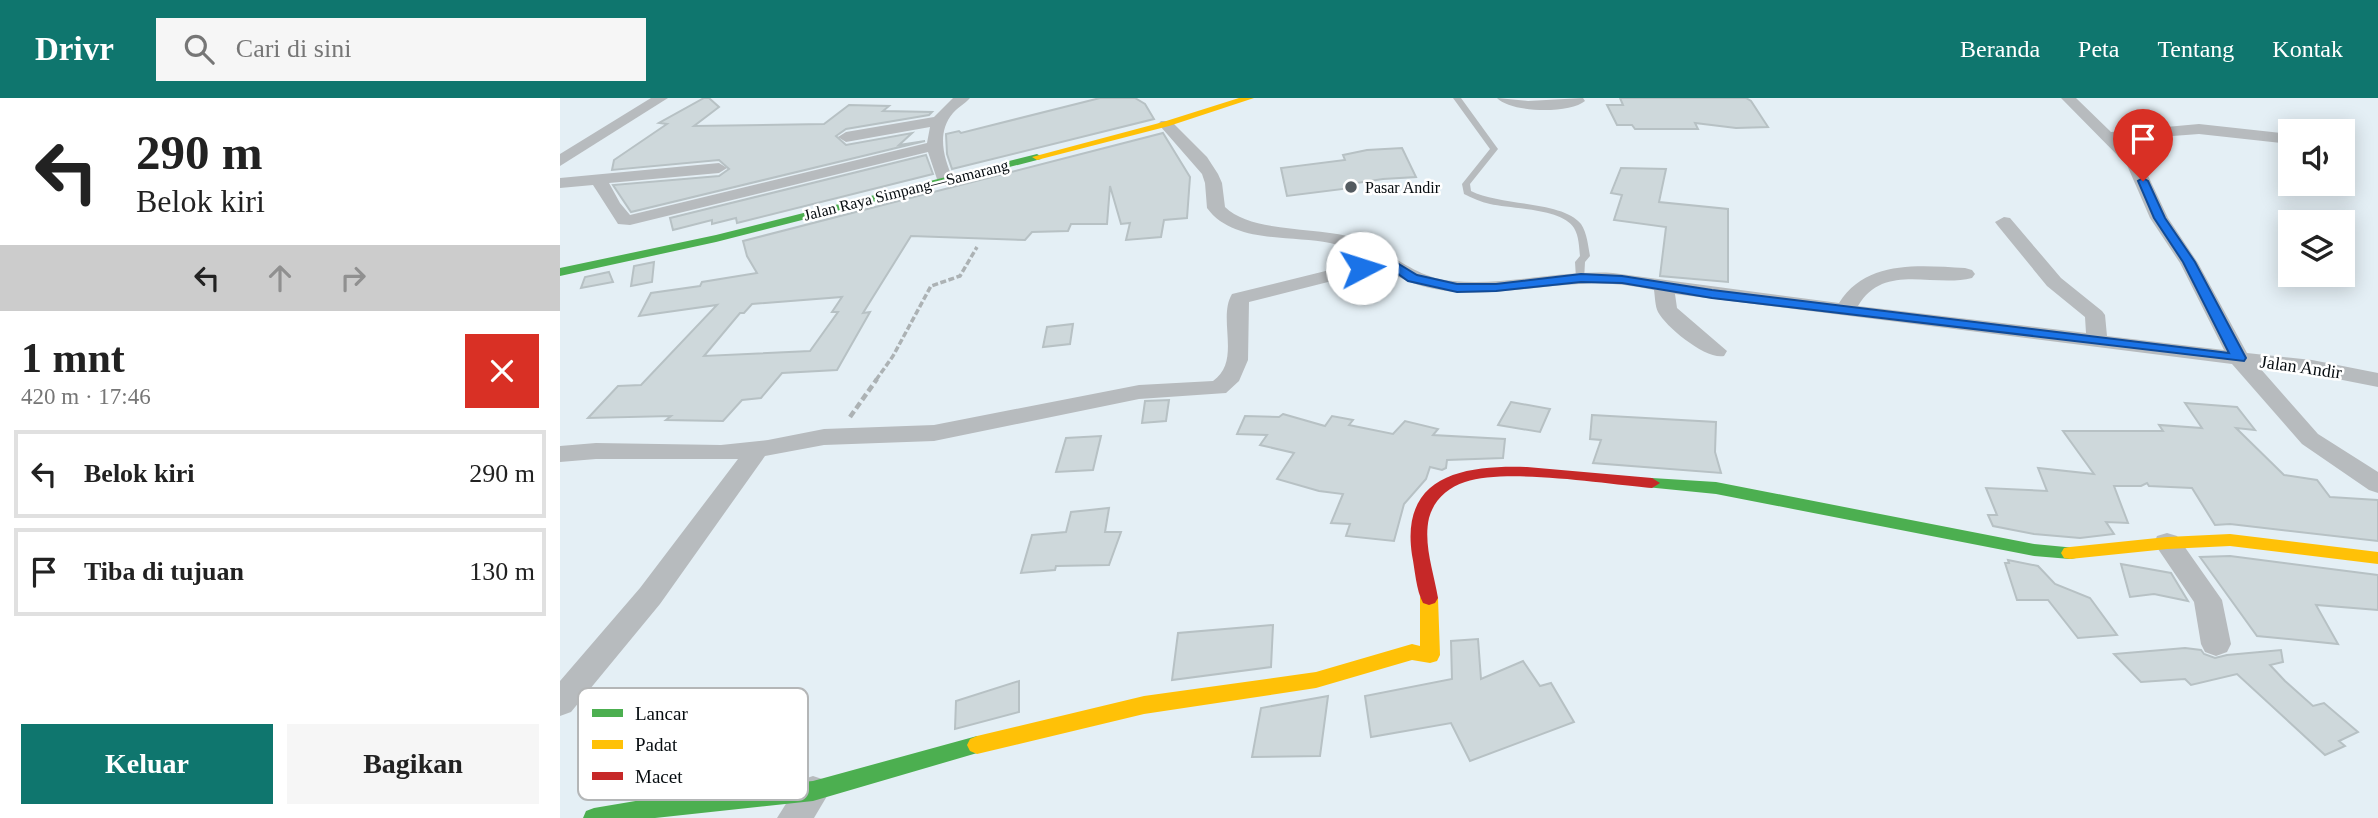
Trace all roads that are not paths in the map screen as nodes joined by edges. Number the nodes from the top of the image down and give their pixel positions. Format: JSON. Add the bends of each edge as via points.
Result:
{"nodes":[{"id":1,"x":661,"y":98,"type":"edge"},
{"id":2,"x":963,"y":98,"type":"edge"},
{"id":3,"x":1249,"y":98,"type":"edge"},
{"id":4,"x":1457,"y":98,"type":"edge"},
{"id":5,"x":1504,"y":98,"type":"edge"},
{"id":6,"x":2068,"y":98,"type":"edge"},
{"id":7,"x":1578,"y":101,"type":"dead end"},
{"id":8,"x":940,"y":121,"type":"junction"},
{"id":9,"x":1166,"y":124,"type":"junction"},
{"id":10,"x":846,"y":137,"type":"dead end"},
{"id":11,"x":2107,"y":137,"type":"junction"},
{"id":12,"x":2278,"y":137,"type":"edge"},
{"id":13,"x":935,"y":146,"type":"junction"},
{"id":14,"x":560,"y":161,"type":"edge"},
{"id":15,"x":719,"y":168,"type":"dead end"},
{"id":16,"x":945,"y":179,"type":"junction"},
{"id":17,"x":599,"y":180,"type":"junction"},
{"id":18,"x":560,"y":183,"type":"edge"},
{"id":19,"x":2004,"y":222,"type":"dead end"},
{"id":20,"x":1389,"y":261,"type":"junction"},
{"id":21,"x":560,"y":272,"type":"edge"},
{"id":22,"x":1965,"y":274,"type":"dead end"},
{"id":23,"x":1581,"y":278,"type":"junction"},
{"id":24,"x":1664,"y":288,"type":"junction"},
{"id":25,"x":1845,"y":310,"type":"junction"},
{"id":26,"x":2097,"y":341,"type":"junction"},
{"id":27,"x":1716,"y":351,"type":"dead end"},
{"id":28,"x":2239,"y":358,"type":"junction"},
{"id":29,"x":2378,"y":380,"type":"edge"},
{"id":30,"x":758,"y":449,"type":"junction"},
{"id":31,"x":560,"y":454,"type":"edge"},
{"id":32,"x":2378,"y":484,"type":"edge"},
{"id":33,"x":2167,"y":543,"type":"junction"},
{"id":34,"x":2378,"y":558,"type":"edge"},
{"id":35,"x":2216,"y":644,"type":"dead end"},
{"id":36,"x":560,"y":703,"type":"edge"},
{"id":37,"x":804,"y":804,"type":"edge"},
{"id":38,"x":594,"y":818,"type":"edge"}],
"edges":[{"from":1,"to":14,"type":"street"},
{"from":2,"to":8,"type":"street","via":[[949,106]]},
{"from":3,"to":9,"type":"street","name":"Jalan Raya Simpang—Samarang"},
{"from":4,"to":23,"type":"lane","via":[[1494,149],[1466,184],[1467,192],[1487,202],[1550,212],[1574,221],[1585,256],[1580,262]]},
{"from":5,"to":7,"type":"street","via":[[1521,106]]},
{"from":6,"to":11,"type":"street"},
{"from":8,"to":10,"type":"street"},
{"from":8,"to":13,"type":"street"},
{"from":9,"to":16,"type":"street","name":"Jalan Raya Simpang—Samarang"},
{"from":9,"to":20,"type":"street","name":"Jalan Andir","via":[[1212,177],[1214,208],[1224,218],[1242,226],[1345,242]]},
{"from":11,"to":12,"type":"street","via":[[2199,129]]},
{"from":11,"to":28,"type":"street","via":[[2134,163]]},
{"from":13,"to":16,"type":"street"},
{"from":13,"to":17,"type":"street","via":[[630,220],[619,215]]},
{"from":15,"to":17,"type":"street"},
{"from":16,"to":21,"type":"street","name":"Jalan Raya Simpang—Samarang","via":[[716,238]]},
{"from":17,"to":18,"type":"street"},
{"from":19,"to":26,"type":"street","via":[[2054,282],[2095,315]]},
{"from":20,"to":23,"type":"street","name":"Jalan Andir","via":[[1413,278],[1457,288]]},
{"from":20,"to":30,"type":"street","via":[[1239,298],[1241,332],[1234,373],[1218,388],[1139,392],[934,433],[835,437]]},
{"from":22,"to":25,"type":"street","via":[[1886,274],[1851,296]]},
{"from":23,"to":24,"type":"street","name":"Jalan Andir","via":[[1622,279]]},
{"from":24,"to":25,"type":"street","name":"Jalan Andir"},
{"from":24,"to":27,"type":"street","via":[[1667,310]]},
{"from":25,"to":26,"type":"street","name":"Jalan Andir"},
{"from":26,"to":28,"type":"street","name":"Jalan Andir"},
{"from":28,"to":29,"type":"street","name":"Jalan Andir"},
{"from":28,"to":32,"type":"street","via":[[2310,439]]},
{"from":30,"to":31,"type":"street"},
{"from":30,"to":36,"type":"street","via":[[650,596]]},
{"from":33,"to":34,"type":"street","via":[[2230,540]]},
{"from":33,"to":35,"type":"street","via":[[2208,600]]},
{"from":33,"to":37,"type":"street","via":[[2080,554],[2034,550],[1716,488],[1516,471],[1466,473],[1443,483],[1425,505],[1418,536],[1431,603],[1426,646],[1430,655],[1412,652],[1316,680],[1144,705],[1001,738]]},
{"from":37,"to":38,"type":"street","via":[[683,803]]}]}
